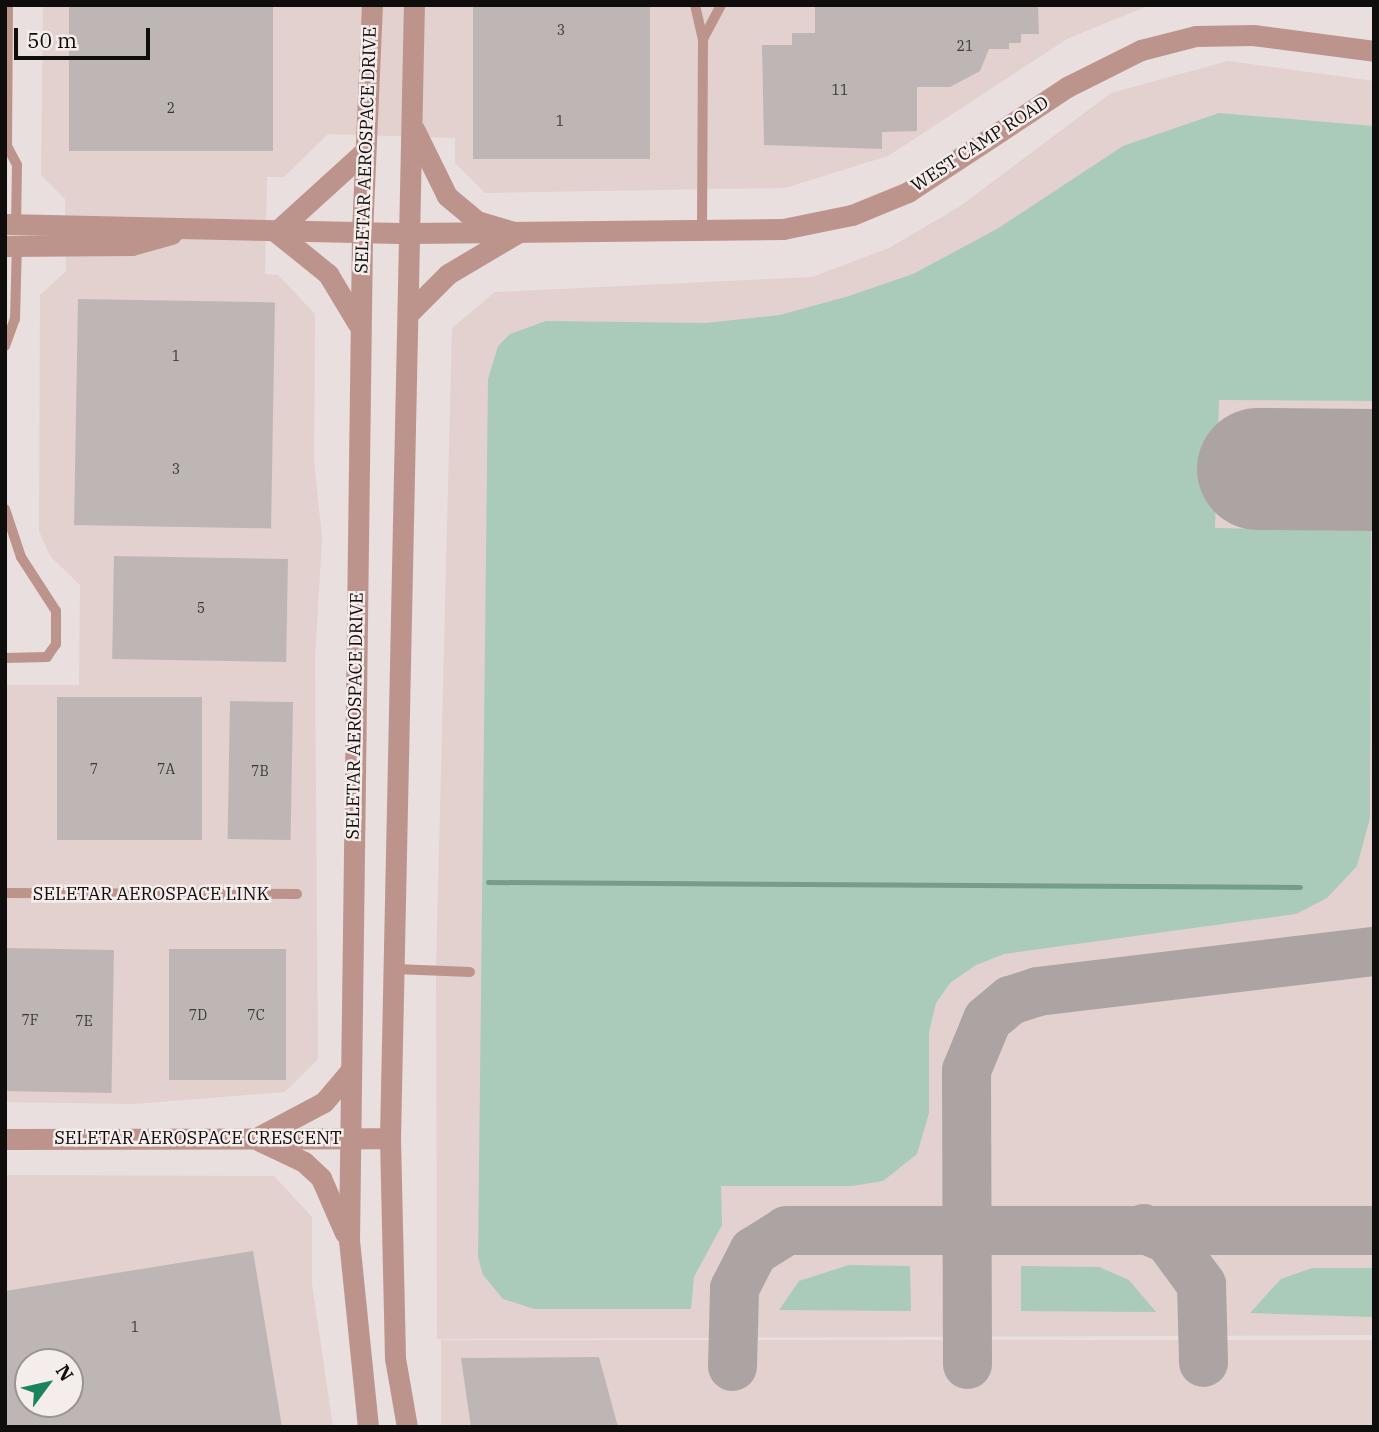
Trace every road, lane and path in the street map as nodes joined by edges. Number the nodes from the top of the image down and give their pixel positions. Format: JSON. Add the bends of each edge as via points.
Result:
{"nodes":[{"id":1,"x":8,"y":5,"type":"edge"},
{"id":2,"x":372,"y":5,"type":"edge"},
{"id":3,"x":414,"y":5,"type":"edge"},
{"id":4,"x":695,"y":5,"type":"edge"},
{"id":5,"x":721,"y":5,"type":"edge"},
{"id":6,"x":703,"y":39,"type":"junction"},
{"id":7,"x":1374,"y":51,"type":"edge"},
{"id":8,"x":411,"y":123,"type":"junction"},
{"id":9,"x":6,"y":147,"type":"edge"},
{"id":10,"x":364,"y":152,"type":"junction"},
{"id":11,"x":11,"y":224,"type":"edge"},
{"id":12,"x":179,"y":232,"type":"junction"},
{"id":13,"x":276,"y":232,"type":"junction"},
{"id":14,"x":362,"y":233,"type":"junction"},
{"id":15,"x":411,"y":233,"type":"junction"},
{"id":16,"x":517,"y":233,"type":"junction"},
{"id":17,"x":702,"y":234,"type":"junction"},
{"id":18,"x":11,"y":246,"type":"edge"},
{"id":19,"x":411,"y":311,"type":"junction"},
{"id":20,"x":360,"y":329,"type":"junction"},
{"id":21,"x":5,"y":346,"type":"edge"},
{"id":22,"x":5,"y":509,"type":"edge"},
{"id":23,"x":5,"y":658,"type":"edge"},
{"id":24,"x":5,"y":893,"type":"edge"},
{"id":25,"x":297,"y":894,"type":"dead end"},
{"id":26,"x":395,"y":969,"type":"junction"},
{"id":27,"x":470,"y":972,"type":"dead end"},
{"id":28,"x":351,"y":1070,"type":"junction"},
{"id":29,"x":255,"y":1138,"type":"junction"},
{"id":30,"x":353,"y":1138,"type":"junction"},
{"id":31,"x":390,"y":1138,"type":"junction"},
{"id":32,"x":5,"y":1139,"type":"edge"},
{"id":33,"x":349,"y":1241,"type":"junction"},
{"id":34,"x":368,"y":1427,"type":"edge"},
{"id":35,"x":407,"y":1427,"type":"edge"}],
"edges":[{"from":1,"to":9,"type":"lane"},
{"from":2,"to":10,"type":"street","name":"SELETAR AEROSPACE DRIVE"},
{"from":3,"to":8,"type":"street"},
{"from":4,"to":6,"type":"lane"},
{"from":5,"to":6,"type":"lane"},
{"from":6,"to":17,"type":"lane"},
{"from":7,"to":17,"type":"street","name":"WEST CAMP ROAD","via":[[1253,35],[1196,37],[1141,50],[1067,87],[908,192],[852,215],[783,229]]},
{"from":8,"to":15,"type":"street"},
{"from":8,"to":16,"type":"street","via":[[447,196],[477,221]]},
{"from":9,"to":11,"type":"lane","via":[[17,165]]},
{"from":10,"to":13,"type":"street"},
{"from":10,"to":14,"type":"street","name":"SELETAR AEROSPACE DRIVE"},
{"from":11,"to":12,"type":"street","via":[[127,224]]},
{"from":11,"to":18,"type":"lane"},
{"from":12,"to":13,"type":"street"},
{"from":12,"to":18,"type":"street","via":[[132,245]]},
{"from":13,"to":14,"type":"street"},
{"from":13,"to":20,"type":"street","via":[[337,285]]},
{"from":14,"to":15,"type":"street"},
{"from":14,"to":20,"type":"street","name":"SELETAR AEROSPACE DRIVE"},
{"from":15,"to":16,"type":"street","name":"WEST CAMP ROAD"},
{"from":15,"to":19,"type":"street"},
{"from":16,"to":17,"type":"street","name":"WEST CAMP ROAD"},
{"from":16,"to":19,"type":"street","via":[[448,274]]},
{"from":18,"to":21,"type":"lane","via":[[15,319]]},
{"from":19,"to":26,"type":"street"},
{"from":20,"to":28,"type":"street","name":"SELETAR AEROSPACE DRIVE"},
{"from":22,"to":23,"type":"lane","via":[[21,557],[47,592],[56,622],[53,654]]},
{"from":24,"to":25,"type":"lane","name":"SELETAR AEROSPACE LINK"},
{"from":26,"to":27,"type":"lane"},
{"from":26,"to":31,"type":"street"},
{"from":28,"to":29,"type":"street","via":[[324,1102]]},
{"from":28,"to":30,"type":"street","name":"SELETAR AEROSPACE DRIVE"},
{"from":29,"to":30,"type":"street","name":"SELETAR AEROSPACE CRESCENT"},
{"from":29,"to":32,"type":"street","name":"SELETAR AEROSPACE CRESCENT"},
{"from":29,"to":33,"type":"street","via":[[304,1162],[321,1178]]},
{"from":30,"to":31,"type":"street","name":"SELETAR AEROSPACE CRESCENT"},
{"from":30,"to":33,"type":"street","name":"SELETAR AEROSPACE DRIVE"},
{"from":31,"to":35,"type":"street","via":[[395,1357]]},
{"from":33,"to":34,"type":"street","name":"SELETAR AEROSPACE DRIVE"}]}
